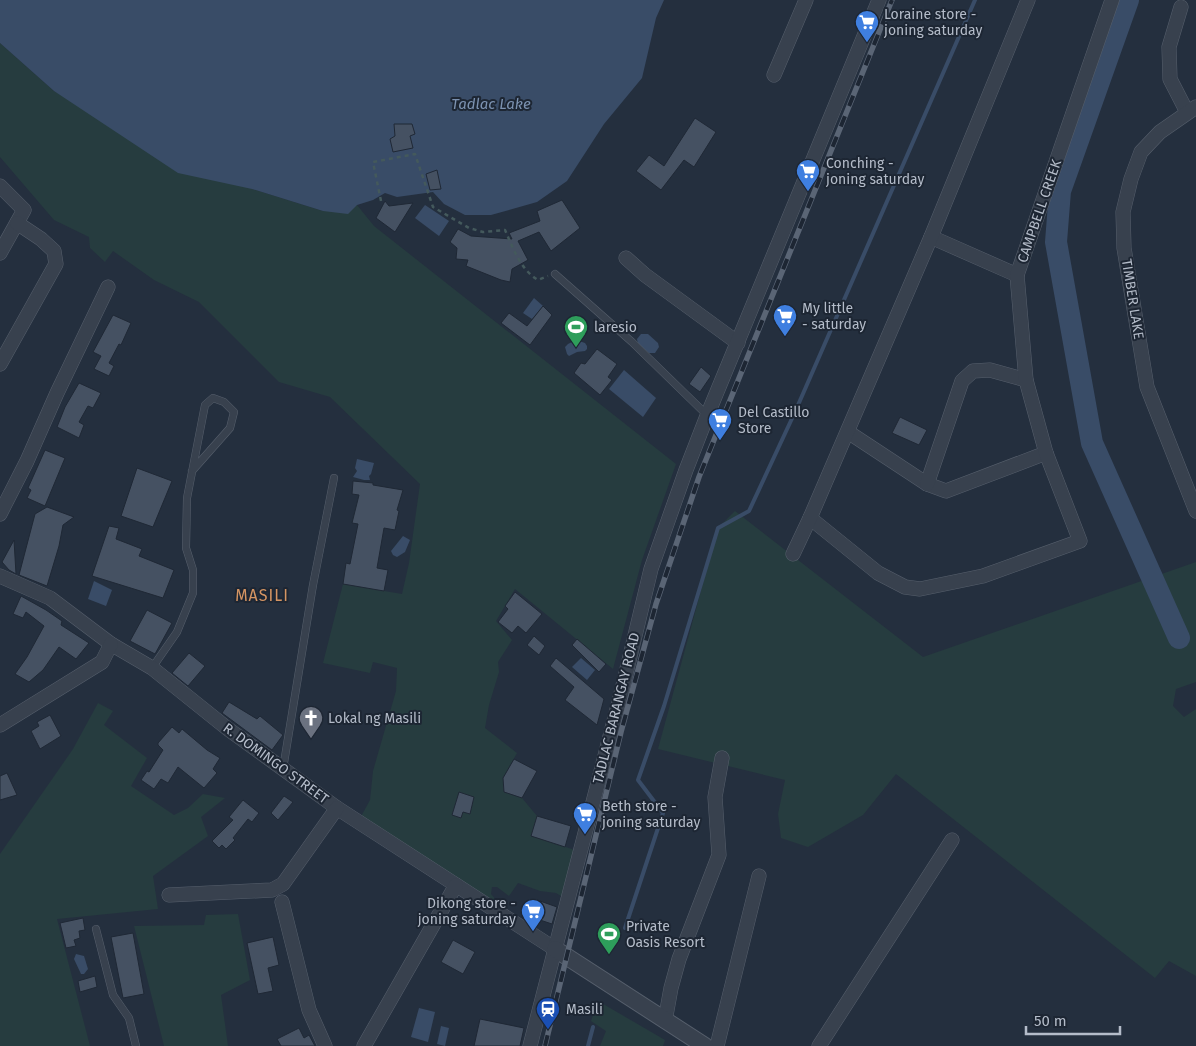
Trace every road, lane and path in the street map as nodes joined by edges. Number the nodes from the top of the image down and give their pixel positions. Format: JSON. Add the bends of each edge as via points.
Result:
{"nodes":[{"id":1,"x":806,"y":0,"type":"edge"},
{"id":2,"x":879,"y":0,"type":"edge"},
{"id":3,"x":1028,"y":0,"type":"edge"},
{"id":4,"x":1112,"y":0,"type":"edge"},
{"id":5,"x":1181,"y":6,"type":"dead end"},
{"id":6,"x":774,"y":75,"type":"dead end"},
{"id":7,"x":1192,"y":109,"type":"edge"},
{"id":8,"x":0,"y":186,"type":"edge"},
{"id":9,"x":381,"y":201,"type":"dead end"},
{"id":10,"x":17,"y":223,"type":"junction"},
{"id":11,"x":931,"y":237,"type":"junction"},
{"id":12,"x":0,"y":253,"type":"edge"},
{"id":13,"x":626,"y":258,"type":"dead end"},
{"id":14,"x":555,"y":274,"type":"joint"},
{"id":15,"x":1017,"y":275,"type":"junction"},
{"id":16,"x":108,"y":287,"type":"dead end"},
{"id":17,"x":738,"y":343,"type":"junction"},
{"id":18,"x":0,"y":364,"type":"edge"},
{"id":19,"x":1026,"y":380,"type":"junction"},
{"id":20,"x":708,"y":416,"type":"junction"},
{"id":21,"x":848,"y":432,"type":"junction"},
{"id":22,"x":1046,"y":453,"type":"junction"},
{"id":23,"x":192,"y":470,"type":"junction"},
{"id":24,"x":334,"y":478,"type":"dead end"},
{"id":25,"x":927,"y":484,"type":"junction"},
{"id":26,"x":1195,"y":504,"type":"edge"},
{"id":27,"x":0,"y":514,"type":"edge"},
{"id":28,"x":810,"y":518,"type":"junction"},
{"id":29,"x":793,"y":554,"type":"dead end"},
{"id":30,"x":0,"y":576,"type":"edge"},
{"id":31,"x":111,"y":644,"type":"junction"},
{"id":32,"x":152,"y":668,"type":"junction"},
{"id":33,"x":0,"y":725,"type":"edge"},
{"id":34,"x":722,"y":758,"type":"dead end"},
{"id":35,"x":283,"y":769,"type":"junction"},
{"id":36,"x":337,"y":808,"type":"junction"},
{"id":37,"x":952,"y":840,"type":"dead end"},
{"id":38,"x":759,"y":876,"type":"dead end"},
{"id":39,"x":456,"y":886,"type":"junction"},
{"id":40,"x":169,"y":895,"type":"dead end"},
{"id":41,"x":282,"y":902,"type":"dead end"},
{"id":42,"x":96,"y":929,"type":"dead end"},
{"id":43,"x":555,"y":949,"type":"junction"},
{"id":44,"x":665,"y":1021,"type":"junction"},
{"id":45,"x":136,"y":1046,"type":"edge"},
{"id":46,"x":325,"y":1046,"type":"edge"},
{"id":47,"x":364,"y":1046,"type":"edge"},
{"id":48,"x":530,"y":1046,"type":"edge"},
{"id":49,"x":705,"y":1046,"type":"edge"},
{"id":50,"x":716,"y":1046,"type":"edge"},
{"id":51,"x":819,"y":1046,"type":"edge"}],
"edges":[{"from":1,"to":6,"type":"street"},
{"from":2,"to":17,"type":"street","name":"TADLAC BARANGAY ROAD"},
{"from":3,"to":11,"type":"street"},
{"from":4,"to":15,"type":"street","name":"CAMPBELL CREEK"},
{"from":5,"to":7,"type":"street","via":[[1169,47],[1170,79]]},
{"from":7,"to":26,"type":"street","name":"TIMBER LAKE","via":[[1160,132],[1141,152],[1123,212],[1124,248],[1147,387]]},
{"from":8,"to":10,"type":"street","via":[[24,210]]},
{"from":9,"to":14,"type":"path","via":[[373,162],[415,154],[433,207],[469,228],[483,232],[505,230],[528,274],[538,280]]},
{"from":10,"to":12,"type":"street"},
{"from":10,"to":18,"type":"street","via":[[54,251],[56,264]]},
{"from":11,"to":15,"type":"street"},
{"from":11,"to":21,"type":"street"},
{"from":13,"to":17,"type":"street"},
{"from":14,"to":20,"type":"lane","via":[[632,342]]},
{"from":15,"to":19,"type":"street","name":"CAMPBELL CREEK"},
{"from":16,"to":27,"type":"street"},
{"from":17,"to":20,"type":"street","name":"TADLAC BARANGAY ROAD"},
{"from":19,"to":22,"type":"street","name":"CAMPBELL CREEK"},
{"from":19,"to":25,"type":"street","via":[[990,370],[973,371],[962,381]]},
{"from":20,"to":43,"type":"street","name":"TADLAC BARANGAY ROAD","via":[[651,569]]},
{"from":21,"to":25,"type":"street"},
{"from":21,"to":28,"type":"street"},
{"from":22,"to":25,"type":"street","via":[[946,491]]},
{"from":22,"to":28,"type":"street","name":"CAMPBELL CREEK","via":[[1080,541],[983,576],[920,589],[904,587],[878,573]]},
{"from":23,"to":23,"type":"lane","via":[[230,428],[234,412],[224,402],[212,398],[205,405]]},
{"from":23,"to":32,"type":"lane","via":[[187,498],[186,548],[193,570],[193,592],[177,632]]},
{"from":24,"to":35,"type":"lane"},
{"from":28,"to":29,"type":"street"},
{"from":30,"to":31,"type":"street","name":"R. DOMINGO STREET","via":[[50,598]]},
{"from":31,"to":32,"type":"street","name":"R. DOMINGO STREET"},
{"from":31,"to":33,"type":"street","via":[[102,662]]},
{"from":32,"to":35,"type":"street","name":"R. DOMINGO STREET"},
{"from":34,"to":44,"type":"street","via":[[715,798],[719,855],[679,959]]},
{"from":35,"to":36,"type":"street","name":"R. DOMINGO STREET"},
{"from":36,"to":39,"type":"street","name":"R. DOMINGO STREET"},
{"from":36,"to":40,"type":"street","via":[[283,884],[272,890]]},
{"from":37,"to":51,"type":"street"},
{"from":38,"to":50,"type":"street"},
{"from":39,"to":43,"type":"street","name":"R. DOMINGO STREET"},
{"from":39,"to":47,"type":"street"},
{"from":41,"to":46,"type":"street","via":[[309,1010]]},
{"from":42,"to":45,"type":"lane","via":[[113,995],[129,1018]]},
{"from":43,"to":44,"type":"street"},
{"from":43,"to":48,"type":"street","name":"TADLAC BARANGAY ROAD"},
{"from":44,"to":49,"type":"street"}]}
